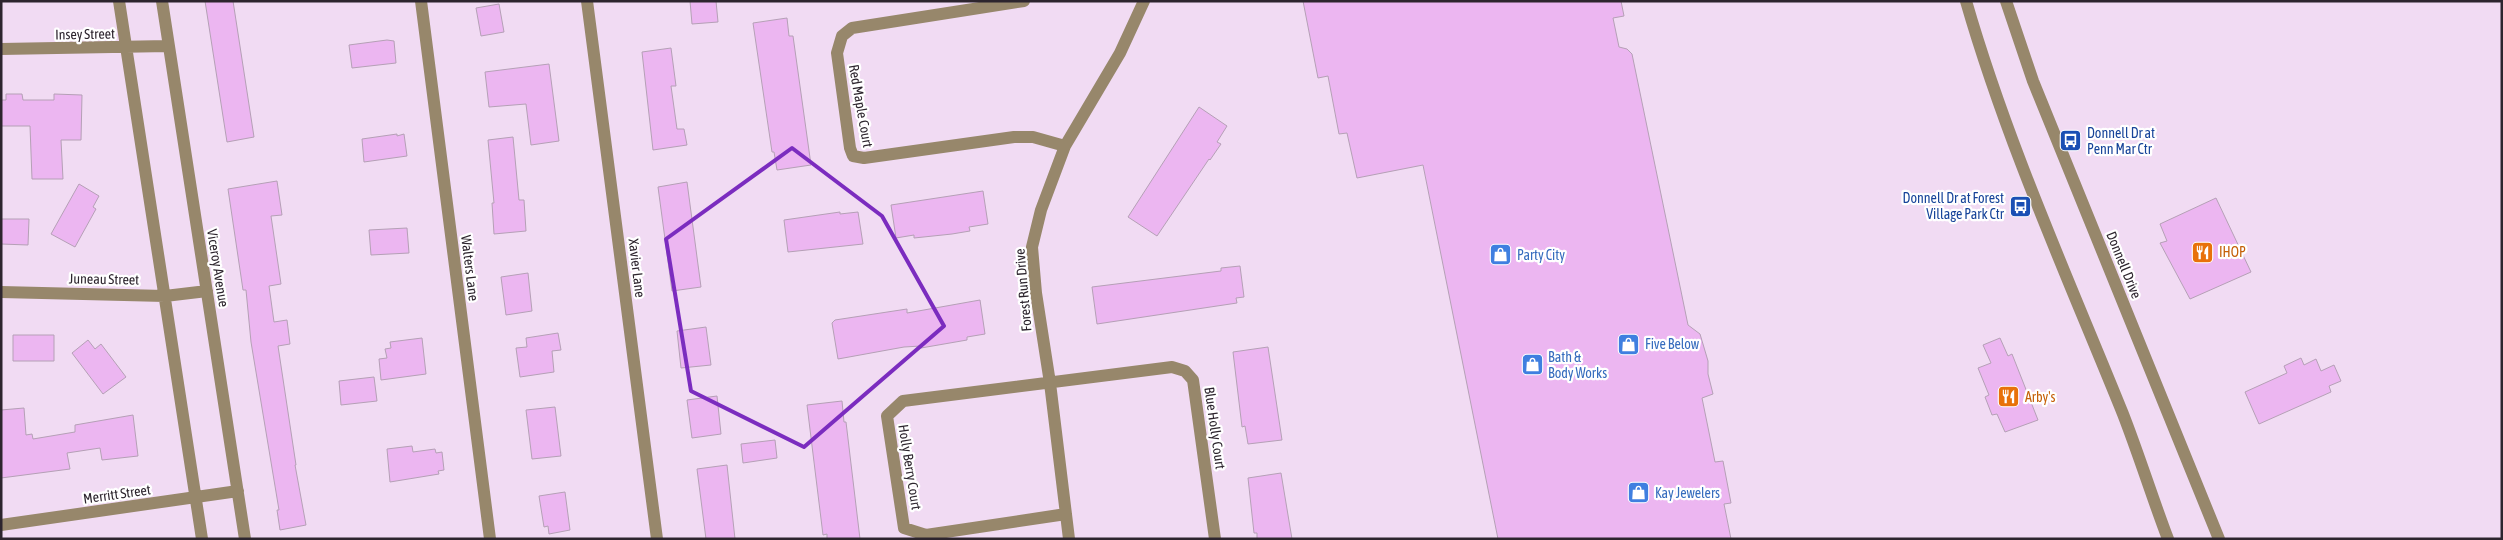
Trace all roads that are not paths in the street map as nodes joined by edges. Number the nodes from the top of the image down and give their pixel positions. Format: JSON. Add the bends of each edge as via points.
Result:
{"nodes":[{"id":1,"x":119,"y":1,"type":"edge"},
{"id":2,"x":162,"y":1,"type":"edge"},
{"id":3,"x":421,"y":1,"type":"edge"},
{"id":4,"x":587,"y":1,"type":"edge"},
{"id":5,"x":1024,"y":1,"type":"edge"},
{"id":6,"x":1144,"y":1,"type":"edge"},
{"id":7,"x":1966,"y":1,"type":"edge"},
{"id":8,"x":2006,"y":1,"type":"edge"},
{"id":9,"x":168,"y":46,"type":"junction"},
{"id":10,"x":126,"y":48,"type":"junction"},
{"id":11,"x":1,"y":49,"type":"edge"},
{"id":12,"x":1065,"y":146,"type":"junction"},
{"id":13,"x":207,"y":291,"type":"junction"},
{"id":14,"x":1,"y":292,"type":"edge"},
{"id":15,"x":165,"y":296,"type":"junction"},
{"id":16,"x":1050,"y":383,"type":"junction"},
{"id":17,"x":238,"y":492,"type":"junction"},
{"id":18,"x":195,"y":497,"type":"junction"},
{"id":19,"x":1066,"y":514,"type":"junction"},
{"id":20,"x":1,"y":525,"type":"edge"},
{"id":21,"x":202,"y":539,"type":"edge"},
{"id":22,"x":245,"y":539,"type":"edge"},
{"id":23,"x":490,"y":539,"type":"edge"},
{"id":24,"x":657,"y":539,"type":"edge"},
{"id":25,"x":1069,"y":539,"type":"edge"},
{"id":26,"x":1215,"y":539,"type":"edge"},
{"id":27,"x":2168,"y":539,"type":"edge"},
{"id":28,"x":2219,"y":539,"type":"edge"}],
"edges":[{"from":1,"to":10,"type":"street"},
{"from":2,"to":9,"type":"street","name":"Viceroy Avenue"},
{"from":3,"to":23,"type":"street","name":"Walters Lane"},
{"from":4,"to":24,"type":"street","name":"Xavier Lane"},
{"from":5,"to":12,"type":"street","name":"Red Maple Court","via":[[852,28],[842,36],[837,52],[850,148],[853,156],[864,158],[1014,137],[1034,137]]},
{"from":6,"to":12,"type":"street","name":"Forest Run Drive","via":[[1120,53]]},
{"from":7,"to":27,"type":"street","via":[[2013,143],[2124,417]]},
{"from":8,"to":28,"type":"street","name":"Donnell Drive","via":[[2033,81]]},
{"from":9,"to":10,"type":"street","name":"Insey Street"},
{"from":9,"to":13,"type":"street","name":"Viceroy Avenue"},
{"from":10,"to":11,"type":"street","name":"Insey Street"},
{"from":10,"to":15,"type":"street"},
{"from":12,"to":16,"type":"street","name":"Forest Run Drive","via":[[1041,210],[1032,247]]},
{"from":13,"to":15,"type":"street","name":"Juneau Street"},
{"from":13,"to":17,"type":"street","name":"Viceroy Avenue"},
{"from":14,"to":15,"type":"street","name":"Juneau Street"},
{"from":15,"to":18,"type":"street"},
{"from":16,"to":19,"type":"street","name":"Forest Run Drive"},
{"from":16,"to":19,"type":"street","name":"Holly Berry Court","via":[[903,401],[887,416],[904,528],[926,535]]},
{"from":16,"to":26,"type":"street","name":"Blue Holly Court","via":[[1172,366],[1185,371],[1193,380]]},
{"from":17,"to":18,"type":"street","name":"Merritt Street"},
{"from":17,"to":22,"type":"street","name":"Viceroy Avenue"},
{"from":18,"to":20,"type":"street","name":"Merritt Street"},
{"from":18,"to":21,"type":"street"},
{"from":19,"to":25,"type":"street","name":"Forest Run Drive"}]}
